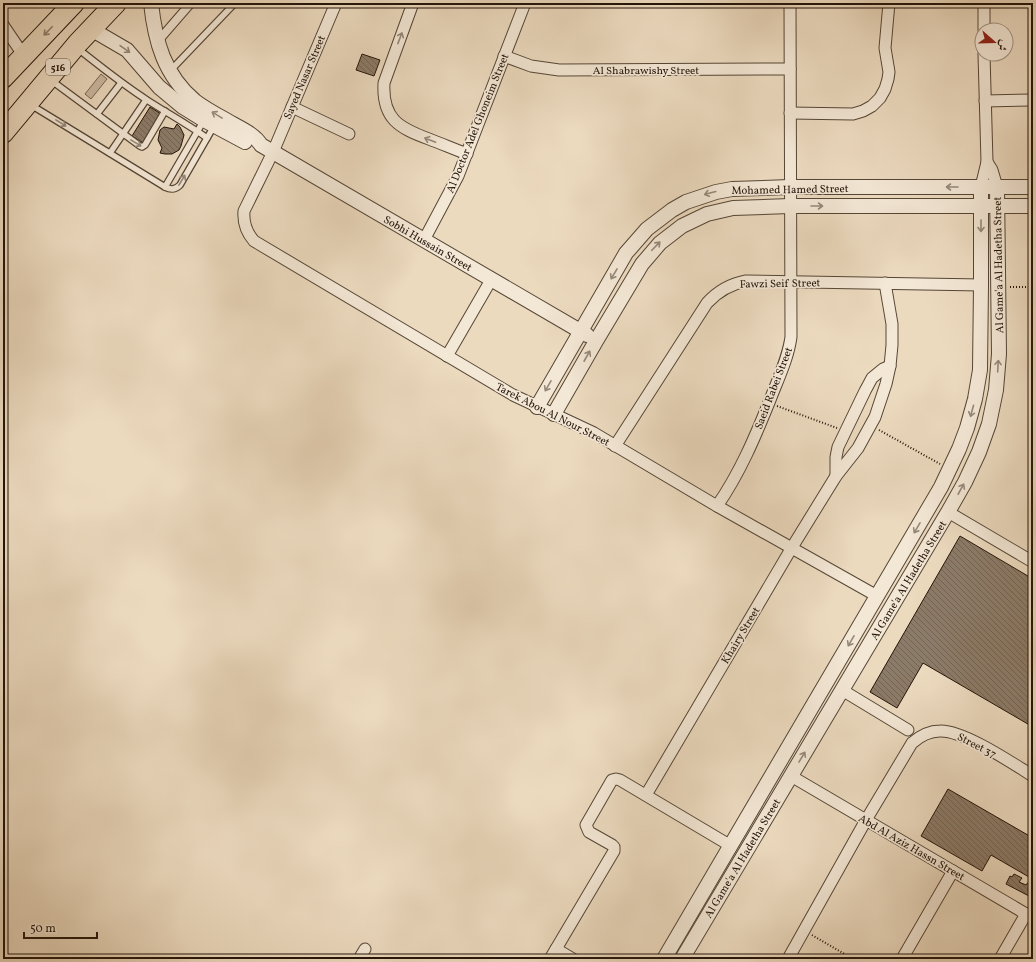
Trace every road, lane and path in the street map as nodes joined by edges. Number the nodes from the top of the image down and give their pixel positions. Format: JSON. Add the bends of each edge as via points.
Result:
{"nodes":[{"id":1,"x":74,"y":3,"type":"edge"},
{"id":2,"x":116,"y":3,"type":"edge"},
{"id":3,"x":151,"y":3,"type":"edge"},
{"id":4,"x":191,"y":3,"type":"edge"},
{"id":5,"x":234,"y":3,"type":"edge"},
{"id":6,"x":336,"y":3,"type":"edge"},
{"id":7,"x":413,"y":3,"type":"edge"},
{"id":8,"x":524,"y":3,"type":"edge"},
{"id":9,"x":790,"y":3,"type":"edge"},
{"id":10,"x":890,"y":3,"type":"edge"},
{"id":11,"x":984,"y":3,"type":"edge"},
{"id":12,"x":984,"y":22,"type":"edge"},
{"id":13,"x":3,"y":25,"type":"edge"},
{"id":14,"x":91,"y":29,"type":"junction"},
{"id":15,"x":158,"y":41,"type":"junction"},
{"id":16,"x":75,"y":47,"type":"junction"},
{"id":17,"x":24,"y":56,"type":"junction"},
{"id":18,"x":162,"y":56,"type":"junction"},
{"id":19,"x":504,"y":56,"type":"junction"},
{"id":20,"x":984,"y":62,"type":"edge"},
{"id":21,"x":790,"y":70,"type":"junction"},
{"id":22,"x":147,"y":71,"type":"junction"},
{"id":23,"x":170,"y":72,"type":"junction"},
{"id":24,"x":3,"y":78,"type":"edge"},
{"id":25,"x":48,"y":79,"type":"junction"},
{"id":26,"x":121,"y":83,"type":"junction"},
{"id":27,"x":146,"y":100,"type":"junction"},
{"id":28,"x":1033,"y":100,"type":"edge"},
{"id":29,"x":985,"y":101,"type":"junction"},
{"id":30,"x":28,"y":103,"type":"junction"},
{"id":31,"x":292,"y":107,"type":"junction"},
{"id":32,"x":165,"y":111,"type":"junction"},
{"id":33,"x":790,"y":113,"type":"junction"},
{"id":34,"x":97,"y":114,"type":"junction"},
{"id":35,"x":205,"y":126,"type":"junction"},
{"id":36,"x":3,"y":133,"type":"edge"},
{"id":37,"x":123,"y":134,"type":"junction"},
{"id":38,"x":349,"y":134,"type":"dead end"},
{"id":39,"x":207,"y":138,"type":"junction"},
{"id":40,"x":267,"y":148,"type":"junction"},
{"id":41,"x":110,"y":153,"type":"junction"},
{"id":42,"x":467,"y":154,"type":"junction"},
{"id":43,"x":987,"y":162,"type":"junction"},
{"id":44,"x":165,"y":187,"type":"junction"},
{"id":45,"x":790,"y":187,"type":"junction"},
{"id":46,"x":981,"y":187,"type":"junction"},
{"id":47,"x":997,"y":187,"type":"junction"},
{"id":48,"x":1033,"y":187,"type":"edge"},
{"id":49,"x":790,"y":206,"type":"junction"},
{"id":50,"x":981,"y":206,"type":"junction"},
{"id":51,"x":997,"y":206,"type":"junction"},
{"id":52,"x":1033,"y":206,"type":"edge"},
{"id":53,"x":424,"y":240,"type":"junction"},
{"id":54,"x":491,"y":280,"type":"junction"},
{"id":55,"x":792,"y":281,"type":"junction"},
{"id":56,"x":885,"y":283,"type":"junction"},
{"id":57,"x":981,"y":284,"type":"junction"},
{"id":58,"x":998,"y":287,"type":"junction"},
{"id":59,"x":1033,"y":287,"type":"edge"},
{"id":60,"x":580,"y":331,"type":"junction"},
{"id":61,"x":596,"y":341,"type":"junction"},
{"id":62,"x":447,"y":356,"type":"junction"},
{"id":63,"x":890,"y":366,"type":"junction"},
{"id":64,"x":769,"y":403,"type":"junction"},
{"id":65,"x":537,"y":407,"type":"junction"},
{"id":66,"x":554,"y":414,"type":"junction"},
{"id":67,"x":871,"y":425,"type":"junction"},
{"id":68,"x":967,"y":428,"type":"junction"},
{"id":69,"x":845,"y":431,"type":"junction"},
{"id":70,"x":985,"y":436,"type":"junction"},
{"id":71,"x":615,"y":446,"type":"junction"},
{"id":72,"x":950,"y":469,"type":"junction"},
{"id":73,"x":836,"y":476,"type":"junction"},
{"id":74,"x":716,"y":506,"type":"junction"},
{"id":75,"x":948,"y":512,"type":"junction"},
{"id":76,"x":791,"y":549,"type":"junction"},
{"id":77,"x":1033,"y":562,"type":"edge"},
{"id":78,"x":877,"y":596,"type":"junction"},
{"id":79,"x":842,"y":690,"type":"junction"},
{"id":80,"x":908,"y":730,"type":"dead end"},
{"id":81,"x":791,"y":776,"type":"junction"},
{"id":82,"x":1033,"y":776,"type":"edge"},
{"id":83,"x":646,"y":795,"type":"junction"},
{"id":84,"x":866,"y":820,"type":"junction"},
{"id":85,"x":731,"y":846,"type":"junction"},
{"id":86,"x":953,"y":871,"type":"junction"},
{"id":87,"x":713,"y":876,"type":"junction"},
{"id":88,"x":726,"y":884,"type":"junction"},
{"id":89,"x":1030,"y":916,"type":"edge"},
{"id":90,"x":804,"y":930,"type":"junction"},
{"id":91,"x":365,"y":949,"type":"dead end"},
{"id":92,"x":556,"y":949,"type":"junction"},
{"id":93,"x":359,"y":959,"type":"edge"},
{"id":94,"x":550,"y":959,"type":"edge"},
{"id":95,"x":573,"y":959,"type":"edge"},
{"id":96,"x":664,"y":959,"type":"edge"},
{"id":97,"x":682,"y":959,"type":"edge"},
{"id":98,"x":788,"y":959,"type":"edge"},
{"id":99,"x":853,"y":959,"type":"edge"},
{"id":100,"x":902,"y":959,"type":"edge"},
{"id":101,"x":1000,"y":959,"type":"edge"}],
"edges":[{"from":1,"to":17,"type":"highway","one_way":true},
{"from":2,"to":14,"type":"highway","number":"516"},
{"from":3,"to":15,"type":"street","name":"Sobhi Hussain Street"},
{"from":4,"to":15,"type":"street"},
{"from":5,"to":23,"type":"lane"},
{"from":6,"to":31,"type":"street","name":"Sayed Nasar Street"},
{"from":42,"to":7,"type":"street","one_way":true,"via":[[408,131],[398,124],[386,106],[384,83]]},
{"from":8,"to":19,"type":"street","name":"Al Doctor Adel Ghoneim Street"},
{"from":9,"to":21,"type":"street","name":"Saeid Rabei Street"},
{"from":10,"to":33,"type":"street","via":[[885,48],[889,72],[885,90],[880,98],[872,106],[853,114]]},
{"from":11,"to":12,"type":"street"},
{"from":13,"to":17,"type":"street"},
{"from":14,"to":16,"type":"highway","number":"516"},
{"from":14,"to":22,"type":"street","name":"Sobhi Hussain Street","one_way":true,"via":[[127,50]]},
{"from":15,"to":18,"type":"street","name":"Sobhi Hussain Street"},
{"from":16,"to":25,"type":"highway","number":"516"},
{"from":16,"to":26,"type":"lane"},
{"from":17,"to":24,"type":"highway"},
{"from":18,"to":22,"type":"street"},
{"from":18,"to":23,"type":"street","name":"Sobhi Hussain Street"},
{"from":19,"to":21,"type":"street","name":"Al Shabrawishy Street","via":[[531,66],[559,70]]},
{"from":19,"to":42,"type":"street","name":"Al Doctor Adel Ghoneim Street"},
{"from":20,"to":29,"type":"street","name":"Al Game'a Al Hadetha Street"},
{"from":21,"to":33,"type":"street","name":"Saeid Rabei Street"},
{"from":22,"to":35,"type":"street","name":"Sobhi Hussain Street","via":[[159,87]]},
{"from":40,"to":23,"type":"street","name":"Sobhi Hussain Street","one_way":true,"via":[[196,102]]},
{"from":25,"to":30,"type":"highway","number":"516"},
{"from":25,"to":34,"type":"lane"},
{"from":26,"to":27,"type":"lane"},
{"from":26,"to":34,"type":"lane"},
{"from":27,"to":32,"type":"lane"},
{"from":27,"to":37,"type":"lane"},
{"from":28,"to":29,"type":"street"},
{"from":29,"to":43,"type":"street","name":"Al Game'a Al Hadetha Street"},
{"from":30,"to":36,"type":"highway","number":"516"},
{"from":30,"to":41,"type":"lane","one_way":true},
{"from":31,"to":38,"type":"street"},
{"from":31,"to":40,"type":"street","name":"Sayed Nasar Street"},
{"from":32,"to":35,"type":"lane"},
{"from":37,"to":32,"type":"lane","one_way":true,"via":[[139,146],[143,146]]},
{"from":33,"to":45,"type":"street","name":"Saeid Rabei Street"},
{"from":34,"to":37,"type":"lane"},
{"from":35,"to":39,"type":"lane"},
{"from":35,"to":39,"type":"lane"},
{"from":35,"to":40,"type":"street","name":"Sobhi Hussain Street"},
{"from":35,"to":44,"type":"lane"},
{"from":37,"to":41,"type":"lane"},
{"from":44,"to":39,"type":"lane","one_way":true,"via":[[177,187]]},
{"from":40,"to":53,"type":"street","name":"Sobhi Hussain Street"},
{"from":40,"to":62,"type":"street","name":"Tarek Abou Al Nour Street","via":[[244,211],[245,228],[254,241]]},
{"from":41,"to":44,"type":"lane"},
{"from":42,"to":53,"type":"street","name":"Al Doctor Adel Ghoneim Street"},
{"from":43,"to":46,"type":"street","name":"Al Game'a Al Hadetha Street"},
{"from":43,"to":47,"type":"street","name":"Al Game'a Al Hadetha Street"},
{"from":46,"to":45,"type":"street","name":"Mohamed Hamed Street","one_way":true},
{"from":45,"to":49,"type":"street","name":"Saeid Rabei Street"},
{"from":45,"to":60,"type":"street","name":"Mohamed Hamed Street","one_way":true,"via":[[716,192],[672,210],[647,229],[626,253]]},
{"from":46,"to":47,"type":"street","name":"Mohamed Hamed Street"},
{"from":46,"to":50,"type":"street","name":"Al Game'a Al Hadetha Street"},
{"from":47,"to":48,"type":"street","name":"Mohamed Hamed Street"},
{"from":47,"to":51,"type":"street","name":"Al Game'a Al Hadetha Street"},
{"from":49,"to":50,"type":"street","name":"Mohamed Hamed Street","one_way":true},
{"from":49,"to":55,"type":"street","name":"Saeid Rabei Street"},
{"from":61,"to":49,"type":"street","name":"Mohamed Hamed Street","one_way":true,"via":[[642,264],[670,233],[694,219],[720,210]]},
{"from":50,"to":51,"type":"street","name":"Mohamed Hamed Street"},
{"from":50,"to":57,"type":"street","name":"Al Game'a Al Hadetha Street","one_way":true},
{"from":51,"to":52,"type":"street","name":"Mohamed Hamed Street"},
{"from":51,"to":58,"type":"street","name":"Al Game'a Al Hadetha Street"},
{"from":53,"to":54,"type":"street","name":"Sobhi Hussain Street"},
{"from":54,"to":60,"type":"street","name":"Sobhi Hussain Street"},
{"from":54,"to":62,"type":"street"},
{"from":55,"to":56,"type":"street","name":"Fawzi Seif Street"},
{"from":55,"to":64,"type":"street","name":"Saeid Rabei Street","via":[[790,345]]},
{"from":55,"to":71,"type":"street","name":"Fawzi Seif Street","via":[[737,283],[713,296]]},
{"from":56,"to":57,"type":"street","name":"Fawzi Seif Street"},
{"from":56,"to":63,"type":"street","name":"Khairy Street","via":[[892,324]]},
{"from":57,"to":68,"type":"street","name":"Al Game'a Al Hadetha Street","one_way":true,"via":[[980,370]]},
{"from":58,"to":59,"type":"path"},
{"from":70,"to":58,"type":"street","name":"Al Game'a Al Hadetha Street","one_way":true,"via":[[992,413],[997,378]]},
{"from":60,"to":61,"type":"street","name":"Sobhi Hussain Street"},
{"from":60,"to":65,"type":"street","name":"Mohamed Hamed Street","one_way":true},
{"from":66,"to":61,"type":"street","name":"Mohamed Hamed Street","one_way":true},
{"from":62,"to":65,"type":"street","name":"Tarek Abou Al Nour Street"},
{"from":63,"to":67,"type":"street","name":"Khairy Street","via":[[881,401]]},
{"from":63,"to":69,"type":"street","via":[[872,378]]},
{"from":64,"to":69,"type":"path"},
{"from":64,"to":74,"type":"street","name":"Saeid Rabei Street","via":[[745,458]]},
{"from":65,"to":66,"type":"street","name":"Tarek Abou Al Nour Street"},
{"from":66,"to":71,"type":"street","name":"Tarek Abou Al Nour Street","via":[[584,427]]},
{"from":67,"to":72,"type":"path"},
{"from":67,"to":73,"type":"street","name":"Khairy Street","via":[[858,448]]},
{"from":68,"to":70,"type":"street"},
{"from":68,"to":72,"type":"street","name":"Al Game'a Al Hadetha Street"},
{"from":69,"to":73,"type":"street","via":[[836,457]]},
{"from":75,"to":70,"type":"street","name":"Al Game'a Al Hadetha Street","one_way":true,"via":[[973,467]]},
{"from":71,"to":74,"type":"street","name":"Tarek Abou Al Nour Street"},
{"from":72,"to":78,"type":"street","name":"Al Game'a Al Hadetha Street","one_way":true},
{"from":73,"to":76,"type":"street","name":"Khairy Street"},
{"from":74,"to":76,"type":"street","name":"Tarek Abou Al Nour Street"},
{"from":75,"to":77,"type":"street"},
{"from":75,"to":79,"type":"street","name":"Al Game'a Al Hadetha Street"},
{"from":76,"to":78,"type":"street","name":"Tarek Abou Al Nour Street"},
{"from":76,"to":83,"type":"street","name":"Khairy Street"},
{"from":78,"to":85,"type":"street","name":"Al Game'a Al Hadetha Street","one_way":true},
{"from":79,"to":80,"type":"street"},
{"from":81,"to":79,"type":"street","name":"Al Game'a Al Hadetha Street","one_way":true},
{"from":81,"to":84,"type":"street","name":"Abd Al Aziz Hassn Street"},
{"from":81,"to":88,"type":"street","name":"Al Game'a Al Hadetha Street"},
{"from":82,"to":84,"type":"street","name":"Street 37","via":[[961,735],[940,730],[930,732],[912,743]]},
{"from":83,"to":85,"type":"street"},
{"from":83,"to":92,"type":"street","via":[[614,779],[587,822],[591,834],[612,845],[614,851]]},
{"from":84,"to":86,"type":"street","name":"Abd Al Aziz Hassn Street"},
{"from":84,"to":90,"type":"street","name":"Street 37"},
{"from":85,"to":87,"type":"street","name":"Al Game'a Al Hadetha Street"},
{"from":86,"to":89,"type":"street","name":"Abd Al Aziz Hassn Street"},
{"from":86,"to":100,"type":"street"},
{"from":87,"to":88,"type":"street"},
{"from":87,"to":96,"type":"street","name":"Al Game'a Al Hadetha Street"},
{"from":88,"to":97,"type":"street","name":"Al Game'a Al Hadetha Street"},
{"from":89,"to":101,"type":"street"},
{"from":90,"to":98,"type":"street","name":"Street 37"},
{"from":90,"to":99,"type":"path"},
{"from":91,"to":93,"type":"street"},
{"from":92,"to":94,"type":"street"},
{"from":92,"to":95,"type":"street"}]}
